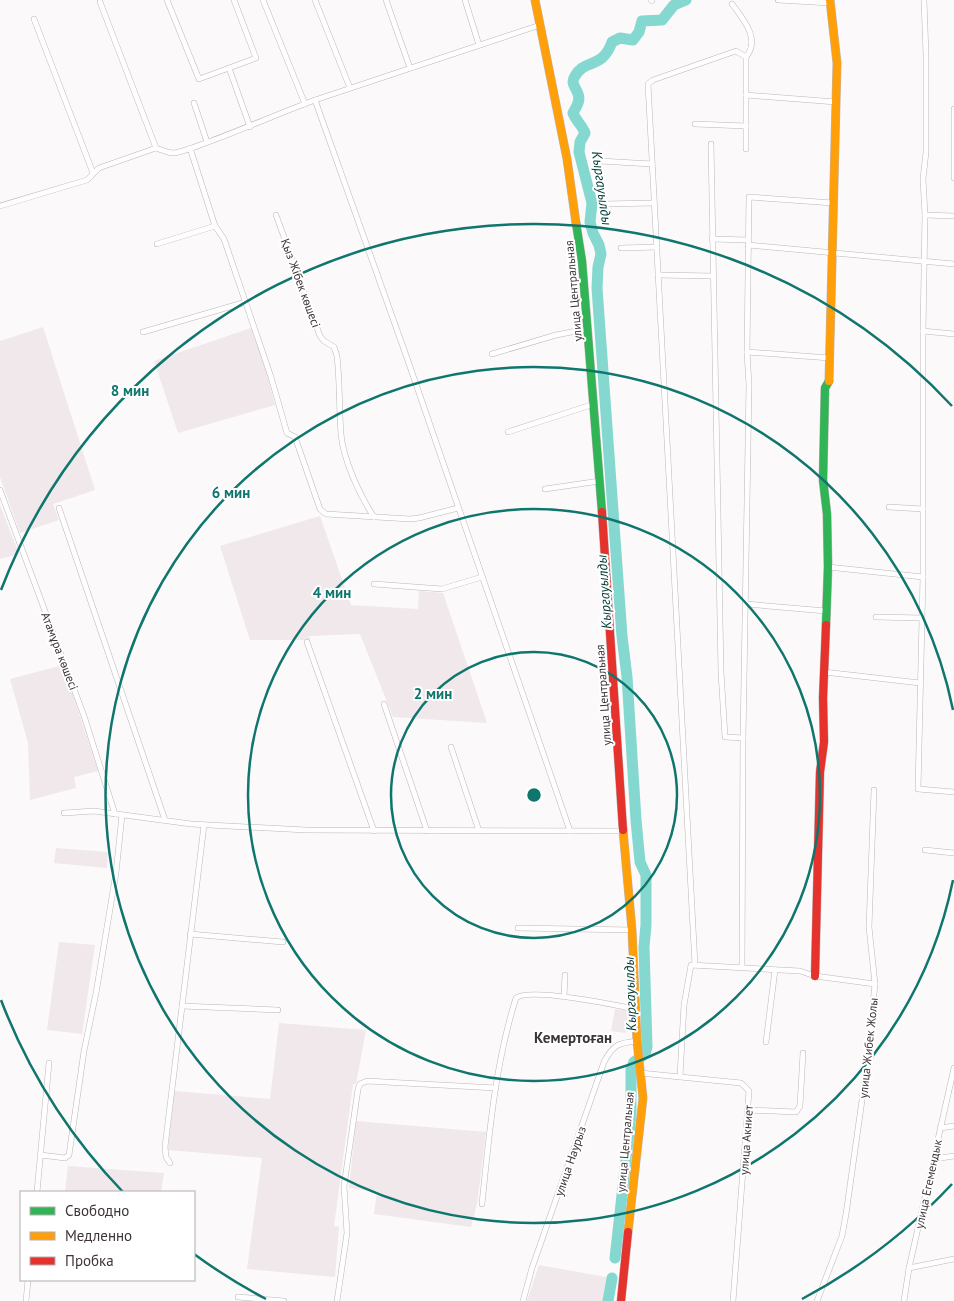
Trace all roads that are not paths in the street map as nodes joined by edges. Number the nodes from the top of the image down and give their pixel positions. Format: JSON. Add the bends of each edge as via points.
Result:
{"nodes":[{"id":1,"x":167,"y":0,"type":"edge"},
{"id":2,"x":234,"y":0,"type":"edge"},
{"id":3,"x":264,"y":0,"type":"edge"},
{"id":4,"x":315,"y":0,"type":"edge"},
{"id":5,"x":386,"y":0,"type":"edge"},
{"id":6,"x":465,"y":0,"type":"edge"},
{"id":7,"x":535,"y":0,"type":"edge"},
{"id":8,"x":778,"y":0,"type":"edge"},
{"id":9,"x":924,"y":0,"type":"edge"},
{"id":10,"x":100,"y":2,"type":"dead end"},
{"id":11,"x":830,"y":2,"type":"edge"},
{"id":12,"x":732,"y":4,"type":"dead end"},
{"id":13,"x":34,"y":19,"type":"dead end"},
{"id":14,"x":540,"y":25,"type":"junction"},
{"id":15,"x":479,"y":45,"type":"junction"},
{"id":16,"x":746,"y":57,"type":"junction"},
{"id":17,"x":229,"y":68,"type":"junction"},
{"id":18,"x":410,"y":68,"type":"junction"},
{"id":19,"x":350,"y":88,"type":"junction"},
{"id":20,"x":746,"y":95,"type":"junction"},
{"id":21,"x":315,"y":100,"type":"junction"},
{"id":22,"x":836,"y":102,"type":"junction"},
{"id":23,"x":194,"y":103,"type":"dead end"},
{"id":24,"x":305,"y":104,"type":"junction"},
{"id":25,"x":954,"y":109,"type":"edge"},
{"id":26,"x":695,"y":124,"type":"dead end"},
{"id":27,"x":746,"y":126,"type":"junction"},
{"id":28,"x":250,"y":127,"type":"junction"},
{"id":29,"x":207,"y":142,"type":"junction"},
{"id":30,"x":710,"y":144,"type":"dead end"},
{"id":31,"x":156,"y":148,"type":"junction"},
{"id":32,"x":190,"y":148,"type":"junction"},
{"id":33,"x":746,"y":149,"type":"dead end"},
{"id":34,"x":600,"y":161,"type":"dead end"},
{"id":35,"x":652,"y":164,"type":"junction"},
{"id":36,"x":93,"y":173,"type":"junction"},
{"id":37,"x":954,"y":178,"type":"edge"},
{"id":38,"x":654,"y":203,"type":"junction"},
{"id":39,"x":833,"y":203,"type":"junction"},
{"id":40,"x":604,"y":204,"type":"dead end"},
{"id":41,"x":0,"y":206,"type":"edge"},
{"id":42,"x":276,"y":215,"type":"dead end"},
{"id":43,"x":925,"y":215,"type":"junction"},
{"id":44,"x":954,"y":216,"type":"edge"},
{"id":45,"x":215,"y":226,"type":"junction"},
{"id":46,"x":712,"y":239,"type":"junction"},
{"id":47,"x":748,"y":243,"type":"junction"},
{"id":48,"x":157,"y":244,"type":"dead end"},
{"id":49,"x":656,"y":247,"type":"junction"},
{"id":50,"x":621,"y":248,"type":"dead end"},
{"id":51,"x":832,"y":254,"type":"junction"},
{"id":52,"x":924,"y":262,"type":"junction"},
{"id":53,"x":954,"y":264,"type":"edge"},
{"id":54,"x":658,"y":275,"type":"junction"},
{"id":55,"x":713,"y":276,"type":"junction"},
{"id":56,"x":246,"y":302,"type":"junction"},
{"id":57,"x":587,"y":329,"type":"junction"},
{"id":58,"x":923,"y":331,"type":"junction"},
{"id":59,"x":143,"y":332,"type":"dead end"},
{"id":60,"x":954,"y":334,"type":"edge"},
{"id":61,"x":747,"y":352,"type":"junction"},
{"id":62,"x":492,"y":354,"type":"dead end"},
{"id":63,"x":830,"y":358,"type":"junction"},
{"id":64,"x":594,"y":404,"type":"junction"},
{"id":65,"x":508,"y":432,"type":"dead end"},
{"id":66,"x":600,"y":481,"type":"junction"},
{"id":67,"x":0,"y":490,"type":"edge"},
{"id":68,"x":545,"y":490,"type":"dead end"},
{"id":69,"x":890,"y":507,"type":"dead end"},
{"id":70,"x":59,"y":508,"type":"dead end"},
{"id":71,"x":458,"y":508,"type":"junction"},
{"id":72,"x":923,"y":510,"type":"junction"},
{"id":73,"x":374,"y":517,"type":"junction"},
{"id":74,"x":828,"y":567,"type":"junction"},
{"id":75,"x":482,"y":577,"type":"junction"},
{"id":76,"x":923,"y":577,"type":"junction"},
{"id":77,"x":374,"y":584,"type":"dead end"},
{"id":78,"x":746,"y":604,"type":"junction"},
{"id":79,"x":826,"y":611,"type":"junction"},
{"id":80,"x":876,"y":617,"type":"dead end"},
{"id":81,"x":922,"y":618,"type":"junction"},
{"id":82,"x":307,"y":642,"type":"dead end"},
{"id":83,"x":824,"y":672,"type":"junction"},
{"id":84,"x":920,"y":682,"type":"junction"},
{"id":85,"x":384,"y":704,"type":"dead end"},
{"id":86,"x":744,"y":738,"type":"junction"},
{"id":87,"x":451,"y":747,"type":"dead end"},
{"id":88,"x":874,"y":790,"type":"dead end"},
{"id":89,"x":954,"y":792,"type":"edge"},
{"id":90,"x":64,"y":813,"type":"dead end"},
{"id":91,"x":115,"y":814,"type":"junction"},
{"id":92,"x":122,"y":815,"type":"junction"},
{"id":93,"x":165,"y":820,"type":"junction"},
{"id":94,"x":204,"y":825,"type":"junction"},
{"id":95,"x":374,"y":831,"type":"junction"},
{"id":96,"x":427,"y":831,"type":"junction"},
{"id":97,"x":479,"y":831,"type":"junction"},
{"id":98,"x":570,"y":831,"type":"junction"},
{"id":99,"x":623,"y":831,"type":"junction"},
{"id":100,"x":925,"y":850,"type":"dead end"},
{"id":101,"x":954,"y":853,"type":"edge"},
{"id":102,"x":518,"y":928,"type":"dead end"},
{"id":103,"x":632,"y":930,"type":"junction"},
{"id":104,"x":190,"y":934,"type":"junction"},
{"id":105,"x":283,"y":942,"type":"dead end"},
{"id":106,"x":695,"y":965,"type":"junction"},
{"id":107,"x":742,"y":968,"type":"junction"},
{"id":108,"x":776,"y":970,"type":"junction"},
{"id":109,"x":565,"y":976,"type":"dead end"},
{"id":110,"x":815,"y":976,"type":"junction"},
{"id":111,"x":875,"y":984,"type":"junction"},
{"id":112,"x":564,"y":997,"type":"junction"},
{"id":113,"x":182,"y":1006,"type":"junction"},
{"id":114,"x":635,"y":1009,"type":"junction"},
{"id":115,"x":278,"y":1010,"type":"dead end"},
{"id":116,"x":766,"y":1042,"type":"dead end"},
{"id":117,"x":638,"y":1045,"type":"junction"},
{"id":118,"x":803,"y":1053,"type":"dead end"},
{"id":119,"x":49,"y":1063,"type":"dead end"},
{"id":120,"x":954,"y":1068,"type":"edge"},
{"id":121,"x":640,"y":1069,"type":"junction"},
{"id":122,"x":680,"y":1076,"type":"junction"},
{"id":123,"x":952,"y":1082,"type":"edge"},
{"id":124,"x":496,"y":1088,"type":"junction"},
{"id":125,"x":748,"y":1110,"type":"junction"},
{"id":126,"x":954,"y":1126,"type":"edge"},
{"id":127,"x":940,"y":1128,"type":"junction"},
{"id":128,"x":41,"y":1155,"type":"junction"},
{"id":129,"x":954,"y":1156,"type":"edge"},
{"id":130,"x":934,"y":1159,"type":"junction"},
{"id":131,"x":170,"y":1163,"type":"dead end"},
{"id":132,"x":37,"y":1191,"type":"edge"},
{"id":133,"x":482,"y":1204,"type":"dead end"},
{"id":134,"x":954,"y":1259,"type":"edge"},
{"id":135,"x":909,"y":1268,"type":"junction"},
{"id":136,"x":28,"y":1281,"type":"edge"},
{"id":137,"x":238,"y":1297,"type":"dead end"},
{"id":138,"x":26,"y":1301,"type":"edge"},
{"id":139,"x":284,"y":1301,"type":"edge"},
{"id":140,"x":337,"y":1301,"type":"edge"},
{"id":141,"x":523,"y":1301,"type":"edge"},
{"id":142,"x":621,"y":1301,"type":"edge"},
{"id":143,"x":733,"y":1301,"type":"edge"},
{"id":144,"x":817,"y":1301,"type":"edge"},
{"id":145,"x":904,"y":1301,"type":"edge"}],
"edges":[{"from":1,"to":17,"type":"street","via":[[199,79]]},
{"from":2,"to":17,"type":"street","via":[[256,58]]},
{"from":3,"to":24,"type":"street"},
{"from":4,"to":19,"type":"street"},
{"from":5,"to":18,"type":"street"},
{"from":6,"to":15,"type":"street"},
{"from":7,"to":14,"type":"street","name":"улица Центральная"},
{"from":8,"to":11,"type":"street"},
{"from":9,"to":43,"type":"street"},
{"from":10,"to":31,"type":"street"},
{"from":11,"to":22,"type":"street","via":[[837,63]]},
{"from":12,"to":16,"type":"street","via":[[749,28],[752,44]]},
{"from":13,"to":36,"type":"street"},
{"from":14,"to":15,"type":"street"},
{"from":14,"to":57,"type":"street","name":"улица Центральная","via":[[575,205]]},
{"from":15,"to":18,"type":"street"},
{"from":16,"to":20,"type":"street"},
{"from":16,"to":35,"type":"street","via":[[736,51],[648,84]]},
{"from":17,"to":28,"type":"street"},
{"from":18,"to":19,"type":"street"},
{"from":19,"to":21,"type":"street"},
{"from":20,"to":22,"type":"street"},
{"from":20,"to":27,"type":"street"},
{"from":21,"to":24,"type":"street"},
{"from":21,"to":71,"type":"street"},
{"from":22,"to":39,"type":"street"},
{"from":23,"to":29,"type":"street"},
{"from":24,"to":28,"type":"street"},
{"from":25,"to":37,"type":"street"},
{"from":26,"to":27,"type":"street"},
{"from":27,"to":33,"type":"street"},
{"from":28,"to":29,"type":"street"},
{"from":29,"to":32,"type":"street"},
{"from":30,"to":46,"type":"street"},
{"from":31,"to":32,"type":"street","via":[[168,152]]},
{"from":31,"to":36,"type":"street"},
{"from":32,"to":45,"type":"street"},
{"from":34,"to":35,"type":"street"},
{"from":35,"to":38,"type":"street"},
{"from":36,"to":41,"type":"street","via":[[87,180]]},
{"from":38,"to":40,"type":"street"},
{"from":38,"to":49,"type":"street"},
{"from":39,"to":47,"type":"street","via":[[749,197]]},
{"from":39,"to":51,"type":"street"},
{"from":42,"to":73,"type":"street","name":"Қыз Жібек көшесі","via":[[320,336],[334,347],[337,356],[344,453]]},
{"from":43,"to":44,"type":"street"},
{"from":43,"to":52,"type":"street"},
{"from":45,"to":48,"type":"street"},
{"from":45,"to":56,"type":"street","via":[[224,239]]},
{"from":46,"to":47,"type":"street"},
{"from":46,"to":55,"type":"street"},
{"from":47,"to":51,"type":"street"},
{"from":47,"to":61,"type":"street"},
{"from":49,"to":50,"type":"street"},
{"from":49,"to":54,"type":"street"},
{"from":51,"to":52,"type":"street"},
{"from":51,"to":63,"type":"street"},
{"from":52,"to":53,"type":"street"},
{"from":52,"to":58,"type":"street"},
{"from":54,"to":55,"type":"street"},
{"from":54,"to":106,"type":"street"},
{"from":55,"to":86,"type":"street","via":[[724,737]]},
{"from":56,"to":59,"type":"street"},
{"from":56,"to":73,"type":"street","via":[[286,433],[295,438],[320,510],[326,514]]},
{"from":57,"to":62,"type":"street"},
{"from":57,"to":64,"type":"street","name":"улица Центральная"},
{"from":58,"to":60,"type":"street"},
{"from":58,"to":72,"type":"street"},
{"from":61,"to":63,"type":"street"},
{"from":61,"to":78,"type":"street"},
{"from":63,"to":74,"type":"street","via":[[829,383],[825,388],[823,480]]},
{"from":64,"to":65,"type":"street"},
{"from":64,"to":66,"type":"street","name":"улица Центральная"},
{"from":66,"to":68,"type":"street"},
{"from":66,"to":99,"type":"street","name":"улица Центральная"},
{"from":67,"to":91,"type":"street","name":"Атамұра көшесі","via":[[84,716]]},
{"from":69,"to":72,"type":"street"},
{"from":70,"to":93,"type":"street"},
{"from":71,"to":73,"type":"street","via":[[419,518]]},
{"from":71,"to":75,"type":"street"},
{"from":72,"to":76,"type":"street"},
{"from":74,"to":76,"type":"street"},
{"from":74,"to":79,"type":"street"},
{"from":75,"to":77,"type":"street","via":[[442,588]]},
{"from":75,"to":98,"type":"street"},
{"from":76,"to":81,"type":"street"},
{"from":78,"to":79,"type":"street"},
{"from":78,"to":86,"type":"street"},
{"from":79,"to":83,"type":"street"},
{"from":80,"to":81,"type":"street"},
{"from":81,"to":84,"type":"street"},
{"from":82,"to":95,"type":"street"},
{"from":83,"to":84,"type":"street"},
{"from":83,"to":110,"type":"street"},
{"from":84,"to":89,"type":"street","via":[[918,789]]},
{"from":85,"to":96,"type":"street"},
{"from":86,"to":107,"type":"street"},
{"from":87,"to":97,"type":"street"},
{"from":88,"to":111,"type":"street","name":"улица Жибек Жолы","via":[[869,927]]},
{"from":90,"to":91,"type":"street","via":[[94,811]]},
{"from":91,"to":92,"type":"street"},
{"from":92,"to":93,"type":"street"},
{"from":92,"to":128,"type":"street","via":[[116,873],[69,1155],[65,1158]]},
{"from":93,"to":94,"type":"street"},
{"from":94,"to":95,"type":"street"},
{"from":94,"to":104,"type":"street"},
{"from":95,"to":96,"type":"street"},
{"from":96,"to":97,"type":"street"},
{"from":97,"to":98,"type":"street"},
{"from":98,"to":99,"type":"street"},
{"from":99,"to":103,"type":"street","name":"улица Центральная"},
{"from":100,"to":101,"type":"street"},
{"from":102,"to":103,"type":"street"},
{"from":103,"to":114,"type":"street","name":"улица Центральная"},
{"from":104,"to":105,"type":"street"},
{"from":104,"to":113,"type":"street"},
{"from":106,"to":107,"type":"street"},
{"from":106,"to":122,"type":"street","via":[[691,965],[684,1005]]},
{"from":107,"to":108,"type":"street"},
{"from":108,"to":110,"type":"street","via":[[800,971]]},
{"from":108,"to":116,"type":"street"},
{"from":109,"to":112,"type":"street"},
{"from":110,"to":111,"type":"street"},
{"from":111,"to":144,"type":"street","name":"улица Жибек Жолы","via":[[842,1236]]},
{"from":112,"to":114,"type":"street"},
{"from":112,"to":124,"type":"street","via":[[524,994],[516,998]]},
{"from":113,"to":115,"type":"street"},
{"from":113,"to":131,"type":"street","via":[[165,1147]]},
{"from":114,"to":117,"type":"street","name":"улица Центральная"},
{"from":117,"to":121,"type":"street","name":"улица Центральная"},
{"from":117,"to":141,"type":"street","name":"улица Наурыз","via":[[622,1042],[615,1046],[604,1062]]},
{"from":118,"to":125,"type":"street","via":[[800,1106],[796,1112]]},
{"from":119,"to":128,"type":"street"},
{"from":120,"to":123,"type":"street","name":"улица Егемендык"},
{"from":121,"to":122,"type":"street","name":"улица Акниет"},
{"from":121,"to":142,"type":"street","name":"улица Центральная","via":[[642,1112]]},
{"from":122,"to":125,"type":"street","name":"улица Акниет","via":[[741,1083],[749,1091]]},
{"from":123,"to":127,"type":"street","name":"улица Егемендык"},
{"from":124,"to":133,"type":"street"},
{"from":124,"to":140,"type":"street","via":[[367,1081],[360,1084],[344,1186],[347,1233]]},
{"from":125,"to":143,"type":"street","name":"улица Акниет"},
{"from":126,"to":127,"type":"street"},
{"from":127,"to":130,"type":"street","name":"улица Егемендык"},
{"from":128,"to":132,"type":"street"},
{"from":129,"to":130,"type":"street"},
{"from":130,"to":135,"type":"street","name":"улица Егемендык"},
{"from":134,"to":135,"type":"street"},
{"from":135,"to":145,"type":"street","name":"улица Егемендык"},
{"from":136,"to":138,"type":"street"},
{"from":137,"to":139,"type":"street"}]}
